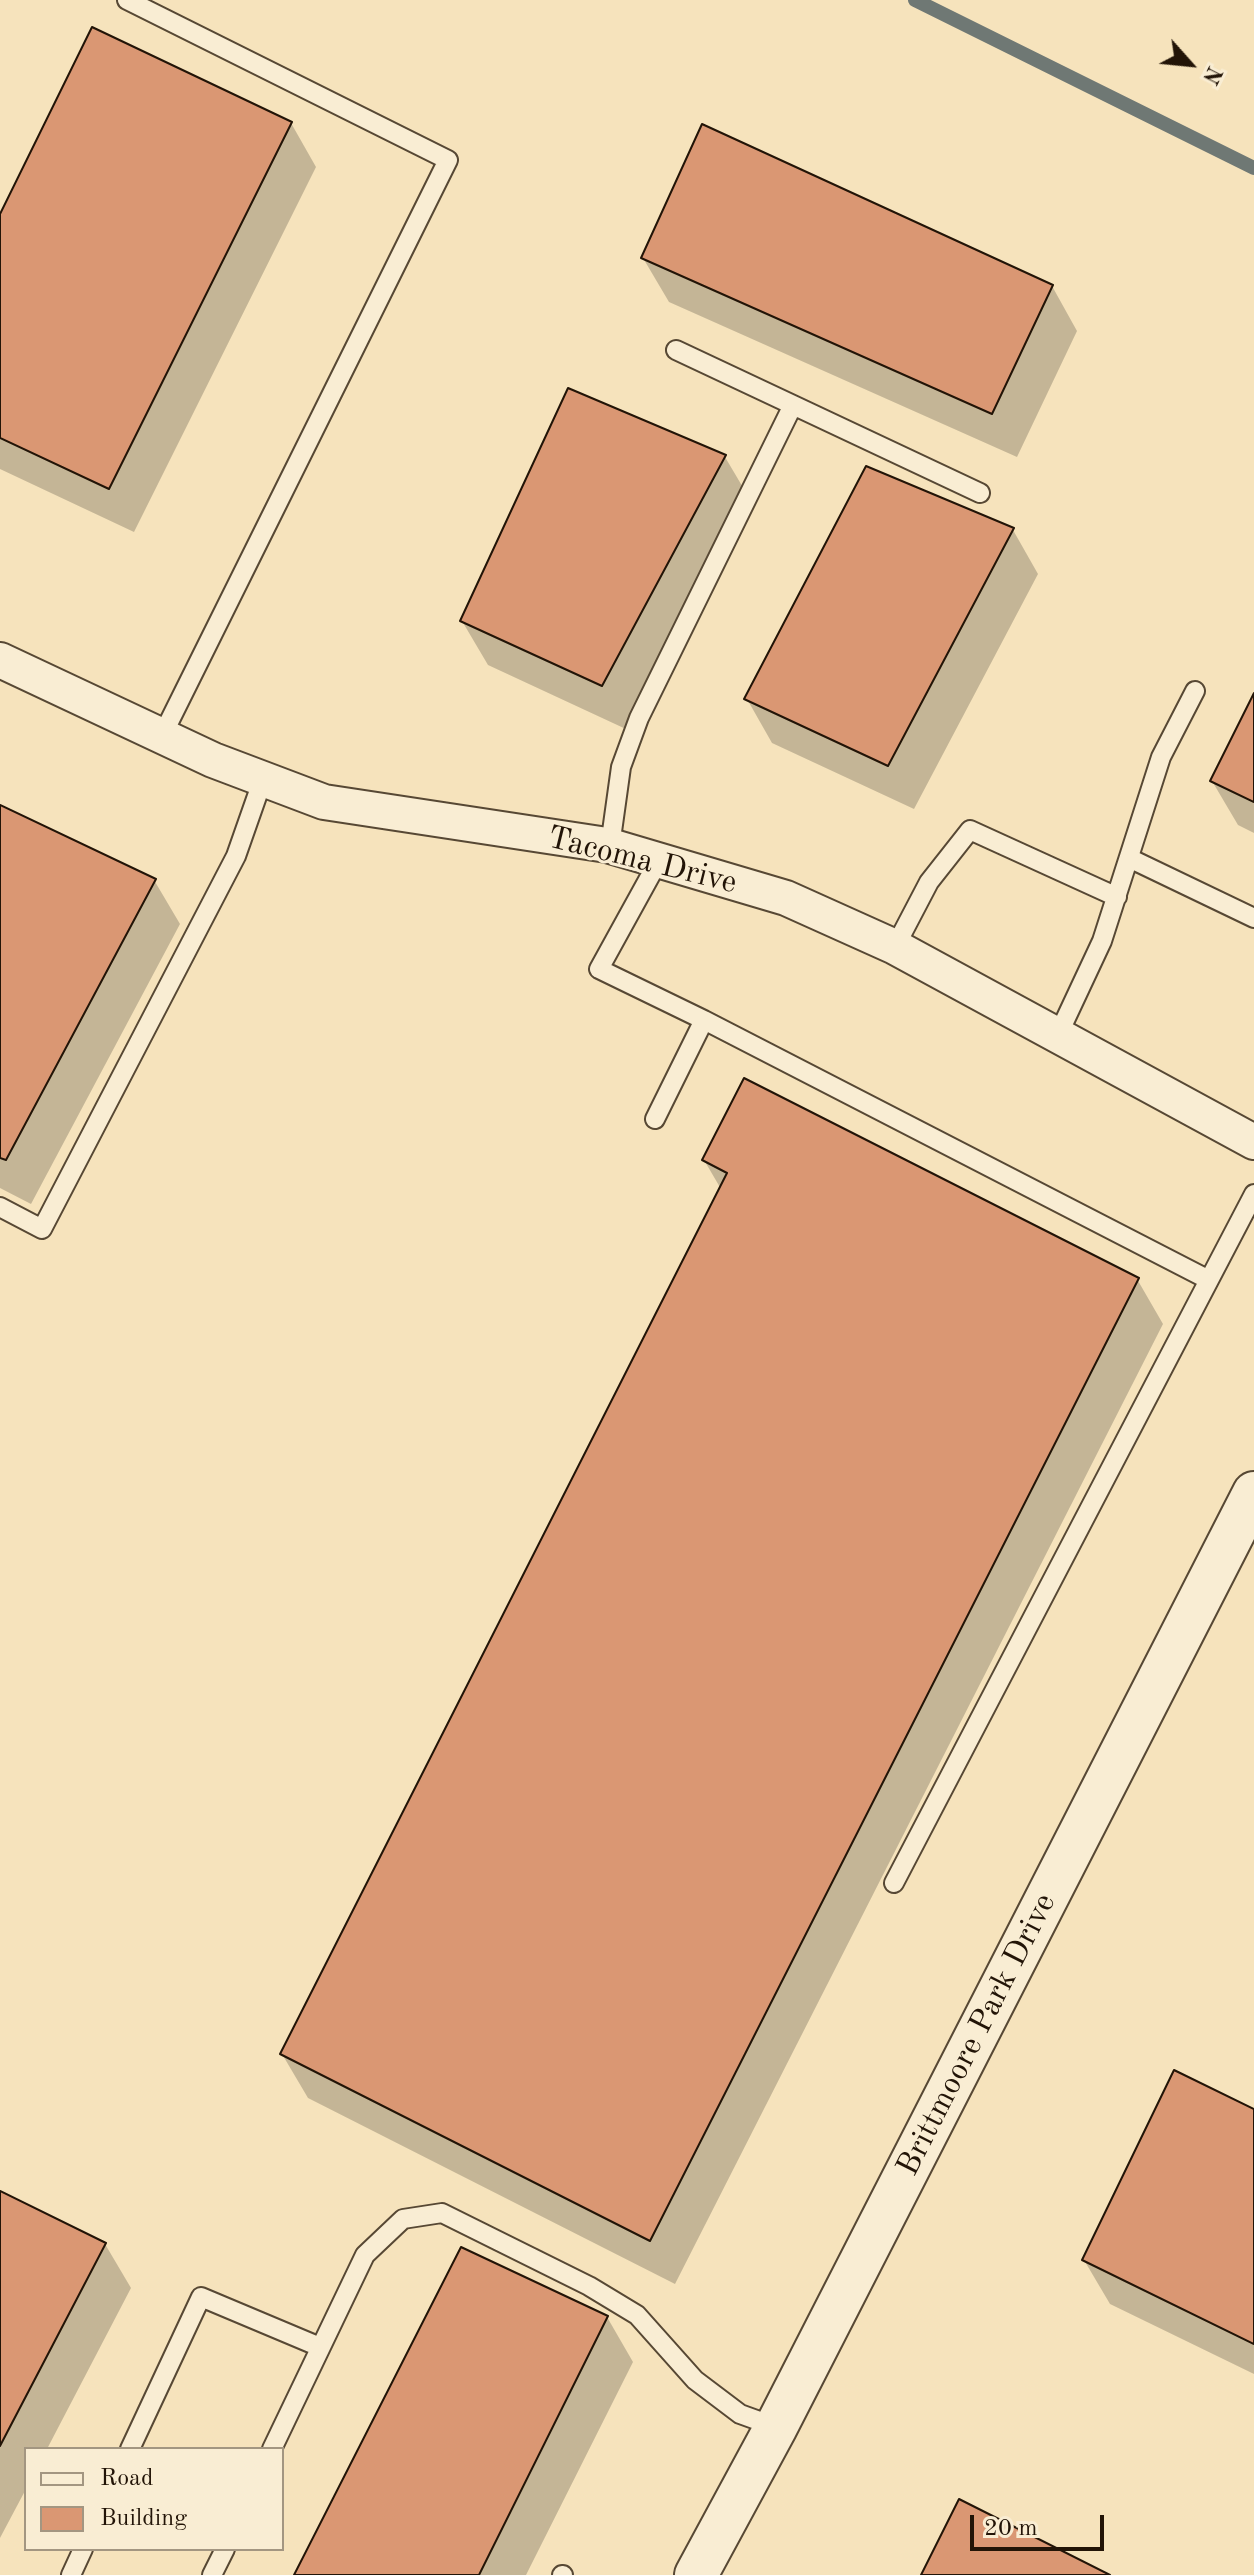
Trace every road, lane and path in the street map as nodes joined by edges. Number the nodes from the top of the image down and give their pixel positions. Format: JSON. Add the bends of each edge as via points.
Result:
{"nodes":[{"id":1,"x":127,"y":0,"type":"edge"},
{"id":2,"x":676,"y":350,"type":"dead end"},
{"id":3,"x":793,"y":405,"type":"junction"},
{"id":4,"x":980,"y":493,"type":"dead end"},
{"id":5,"x":0,"y":660,"type":"edge"},
{"id":6,"x":1195,"y":691,"type":"dead end"},
{"id":7,"x":162,"y":736,"type":"junction"},
{"id":8,"x":263,"y":779,"type":"junction"},
{"id":9,"x":610,"y":846,"type":"junction"},
{"id":10,"x":1129,"y":858,"type":"junction"},
{"id":11,"x":659,"y":860,"type":"junction"},
{"id":12,"x":1117,"y":897,"type":"junction"},
{"id":13,"x":1254,"y":918,"type":"edge"},
{"id":14,"x":895,"y":947,"type":"junction"},
{"id":15,"x":704,"y":1020,"type":"junction"},
{"id":16,"x":1058,"y":1035,"type":"junction"},
{"id":17,"x":655,"y":1119,"type":"dead end"},
{"id":18,"x":1254,"y":1142,"type":"edge"},
{"id":19,"x":1254,"y":1194,"type":"edge"},
{"id":20,"x":0,"y":1207,"type":"edge"},
{"id":21,"x":1209,"y":1280,"type":"junction"},
{"id":22,"x":1254,"y":1493,"type":"edge"},
{"id":23,"x":894,"y":1883,"type":"dead end"},
{"id":24,"x":320,"y":2347,"type":"junction"},
{"id":25,"x":776,"y":2427,"type":"junction"},
{"id":26,"x":131,"y":2447,"type":"edge"},
{"id":27,"x":273,"y":2447,"type":"edge"},
{"id":28,"x":82,"y":2551,"type":"edge"},
{"id":29,"x":224,"y":2551,"type":"edge"},
{"id":30,"x":71,"y":2575,"type":"edge"},
{"id":31,"x":212,"y":2575,"type":"edge"},
{"id":32,"x":696,"y":2575,"type":"edge"}],
"edges":[{"from":1,"to":7,"type":"lane","via":[[448,160]]},
{"from":2,"to":3,"type":"lane"},
{"from":3,"to":4,"type":"lane"},
{"from":3,"to":9,"type":"lane","via":[[639,718],[621,767]]},
{"from":5,"to":7,"type":"street","name":"Tacoma Drive"},
{"from":6,"to":10,"type":"lane","via":[[1161,757]]},
{"from":7,"to":8,"type":"street","name":"Tacoma Drive"},
{"from":8,"to":9,"type":"street","name":"Tacoma Drive","via":[[324,802]]},
{"from":8,"to":20,"type":"lane","via":[[236,856],[42,1229]]},
{"from":9,"to":11,"type":"street","name":"Tacoma Drive"},
{"from":10,"to":12,"type":"lane"},
{"from":10,"to":13,"type":"lane"},
{"from":11,"to":14,"type":"street","name":"Tacoma Drive","via":[[786,898]]},
{"from":11,"to":15,"type":"lane","via":[[599,969]]},
{"from":12,"to":14,"type":"lane","via":[[970,830],[929,882]]},
{"from":12,"to":16,"type":"lane"},
{"from":14,"to":16,"type":"street","name":"Tacoma Drive"},
{"from":15,"to":17,"type":"lane"},
{"from":15,"to":21,"type":"lane"},
{"from":16,"to":18,"type":"street","name":"Tacoma Drive"},
{"from":19,"to":21,"type":"lane"},
{"from":21,"to":23,"type":"lane"},
{"from":22,"to":25,"type":"street","name":"Brittmoore Park Drive"},
{"from":24,"to":25,"type":"lane","via":[[365,2255],[403,2219],[442,2213],[637,2315],[695,2380],[740,2414]]},
{"from":24,"to":26,"type":"lane","via":[[201,2297]]},
{"from":24,"to":27,"type":"lane"},
{"from":25,"to":32,"type":"street","name":"Brittmoore Park Drive"},
{"from":28,"to":30,"type":"lane"},
{"from":29,"to":31,"type":"lane"}]}
